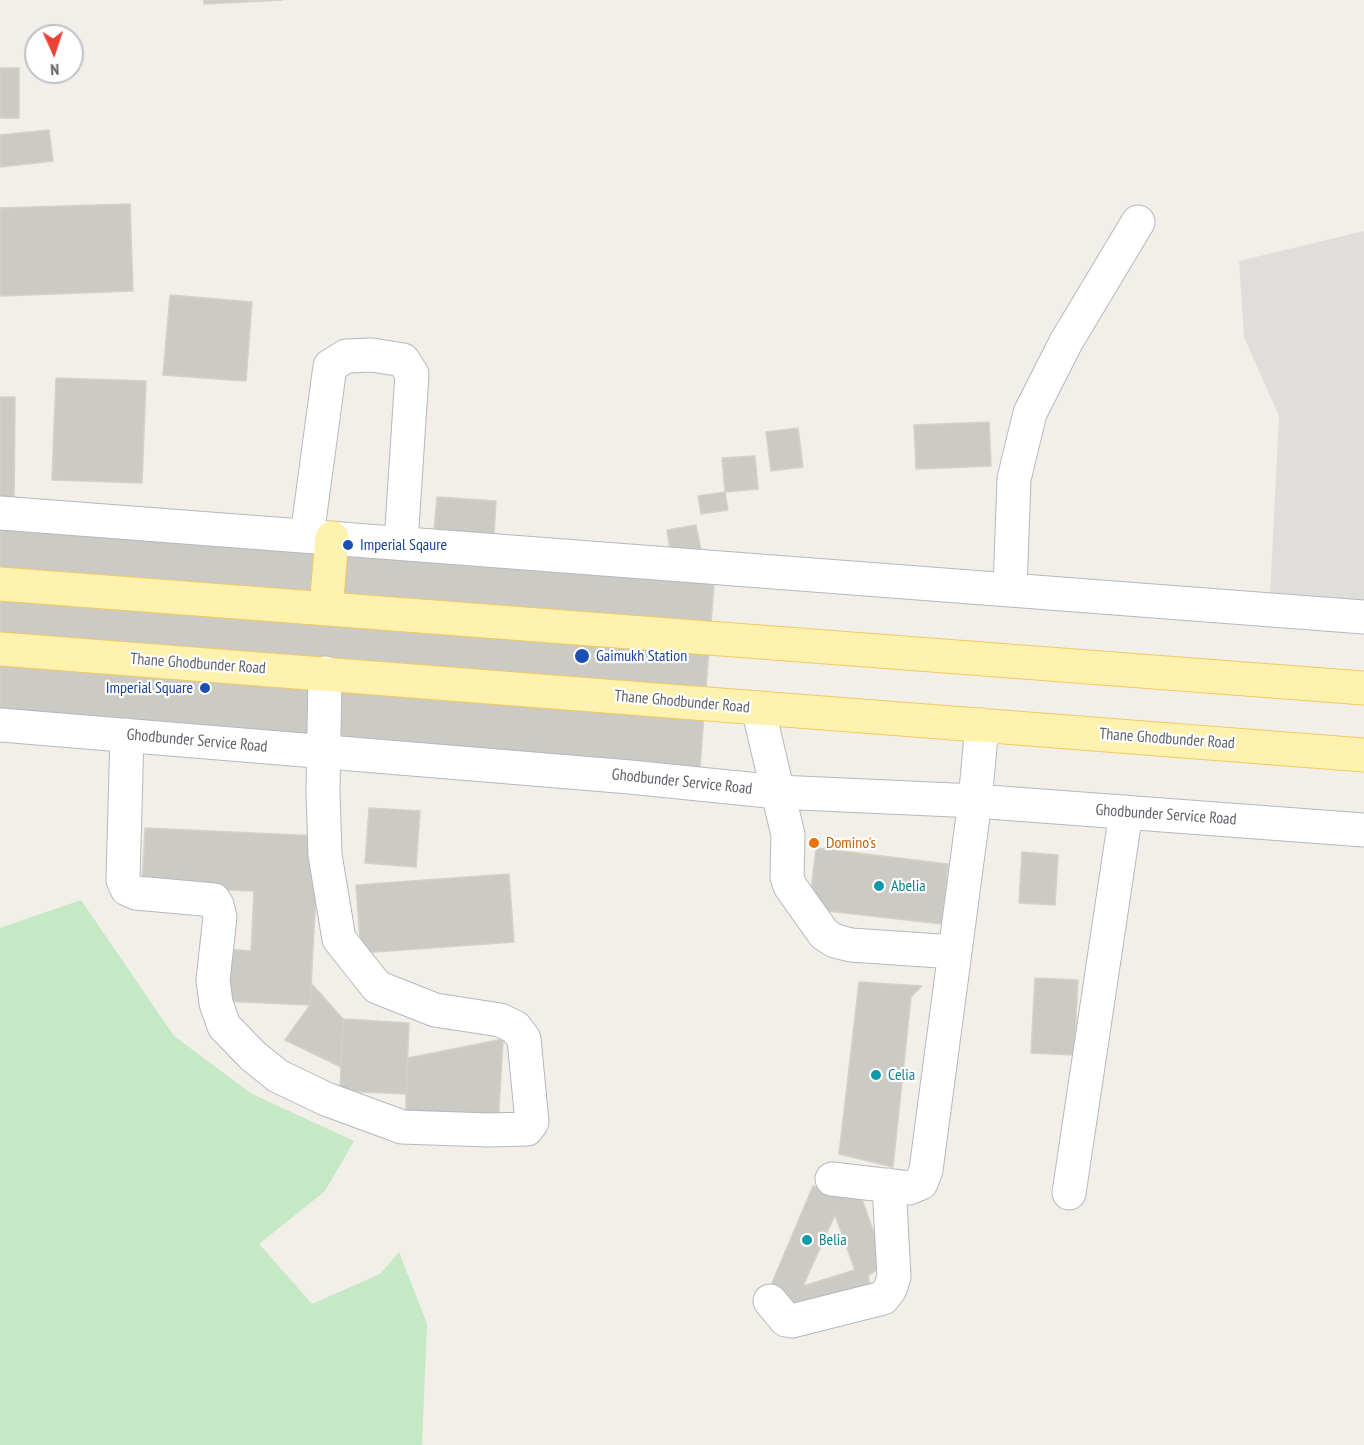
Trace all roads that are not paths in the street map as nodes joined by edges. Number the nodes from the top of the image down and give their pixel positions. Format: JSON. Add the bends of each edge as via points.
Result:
{"nodes":[{"id":1,"x":1138,"y":222,"type":"dead end"},
{"id":2,"x":0,"y":513,"type":"edge"},
{"id":3,"x":320,"y":537,"type":"junction"},
{"id":4,"x":401,"y":543,"type":"junction"},
{"id":5,"x":0,"y":584,"type":"edge"},
{"id":6,"x":1010,"y":589,"type":"junction"},
{"id":7,"x":326,"y":609,"type":"junction"},
{"id":8,"x":1364,"y":617,"type":"edge"},
{"id":9,"x":0,"y":649,"type":"edge"},
{"id":10,"x":325,"y":673,"type":"junction"},
{"id":11,"x":1364,"y":688,"type":"edge"},
{"id":12,"x":758,"y":708,"type":"junction"},
{"id":13,"x":0,"y":725,"type":"edge"},
{"id":14,"x":982,"y":725,"type":"junction"},
{"id":15,"x":127,"y":735,"type":"junction"},
{"id":16,"x":325,"y":752,"type":"junction"},
{"id":17,"x":1364,"y":755,"type":"edge"},
{"id":18,"x":778,"y":792,"type":"junction"},
{"id":19,"x":975,"y":801,"type":"junction"},
{"id":20,"x":1126,"y":812,"type":"junction"},
{"id":21,"x":1364,"y":830,"type":"edge"},
{"id":22,"x":955,"y":952,"type":"junction"},
{"id":23,"x":832,"y":1179,"type":"dead end"},
{"id":24,"x":889,"y":1185,"type":"junction"},
{"id":25,"x":1069,"y":1193,"type":"dead end"},
{"id":26,"x":770,"y":1301,"type":"dead end"}],
"edges":[{"from":1,"to":6,"type":"street","via":[[1066,342],[1030,413],[1014,479]]},
{"from":2,"to":3,"type":"street"},
{"from":3,"to":4,"type":"street"},
{"from":3,"to":4,"type":"street","via":[[330,366],[346,356],[372,355],[403,360],[411,374]]},
{"from":3,"to":7,"type":"main road"},
{"from":4,"to":6,"type":"street"},
{"from":5,"to":7,"type":"main road"},
{"from":6,"to":8,"type":"street"},
{"from":7,"to":11,"type":"main road"},
{"from":9,"to":10,"type":"main road","name":"Thane Ghodbunder Road"},
{"from":10,"to":12,"type":"main road","name":"Thane Ghodbunder Road"},
{"from":10,"to":16,"type":"street"},
{"from":12,"to":14,"type":"main road","name":"Thane Ghodbunder Road"},
{"from":12,"to":18,"type":"street"},
{"from":13,"to":15,"type":"street","name":"Ghodbunder Service Road"},
{"from":14,"to":17,"type":"main road","name":"Thane Ghodbunder Road"},
{"from":14,"to":19,"type":"street"},
{"from":15,"to":16,"type":"street","name":"Ghodbunder Service Road"},
{"from":15,"to":16,"type":"street","via":[[123,880],[127,890],[136,893],[214,900],[220,917],[213,980],[216,1004],[224,1026],[253,1056],[278,1076],[326,1099],[402,1127],[527,1129],[532,1122],[524,1039],[515,1026],[435,1010],[377,987],[339,939],[325,855]]},
{"from":16,"to":18,"type":"street","name":"Ghodbunder Service Road"},
{"from":18,"to":19,"type":"street","name":"Ghodbunder Service Road"},
{"from":18,"to":22,"type":"street","via":[[788,835],[787,877],[824,934],[851,945]]},
{"from":19,"to":20,"type":"street","name":"Ghodbunder Service Road"},
{"from":19,"to":22,"type":"street"},
{"from":20,"to":21,"type":"street","name":"Ghodbunder Service Road"},
{"from":20,"to":25,"type":"street"},
{"from":22,"to":24,"type":"street","via":[[926,1170],[921,1183],[909,1188]]},
{"from":23,"to":24,"type":"street"},
{"from":24,"to":26,"type":"street","via":[[894,1277],[882,1298],[792,1321],[786,1320]]}]}
